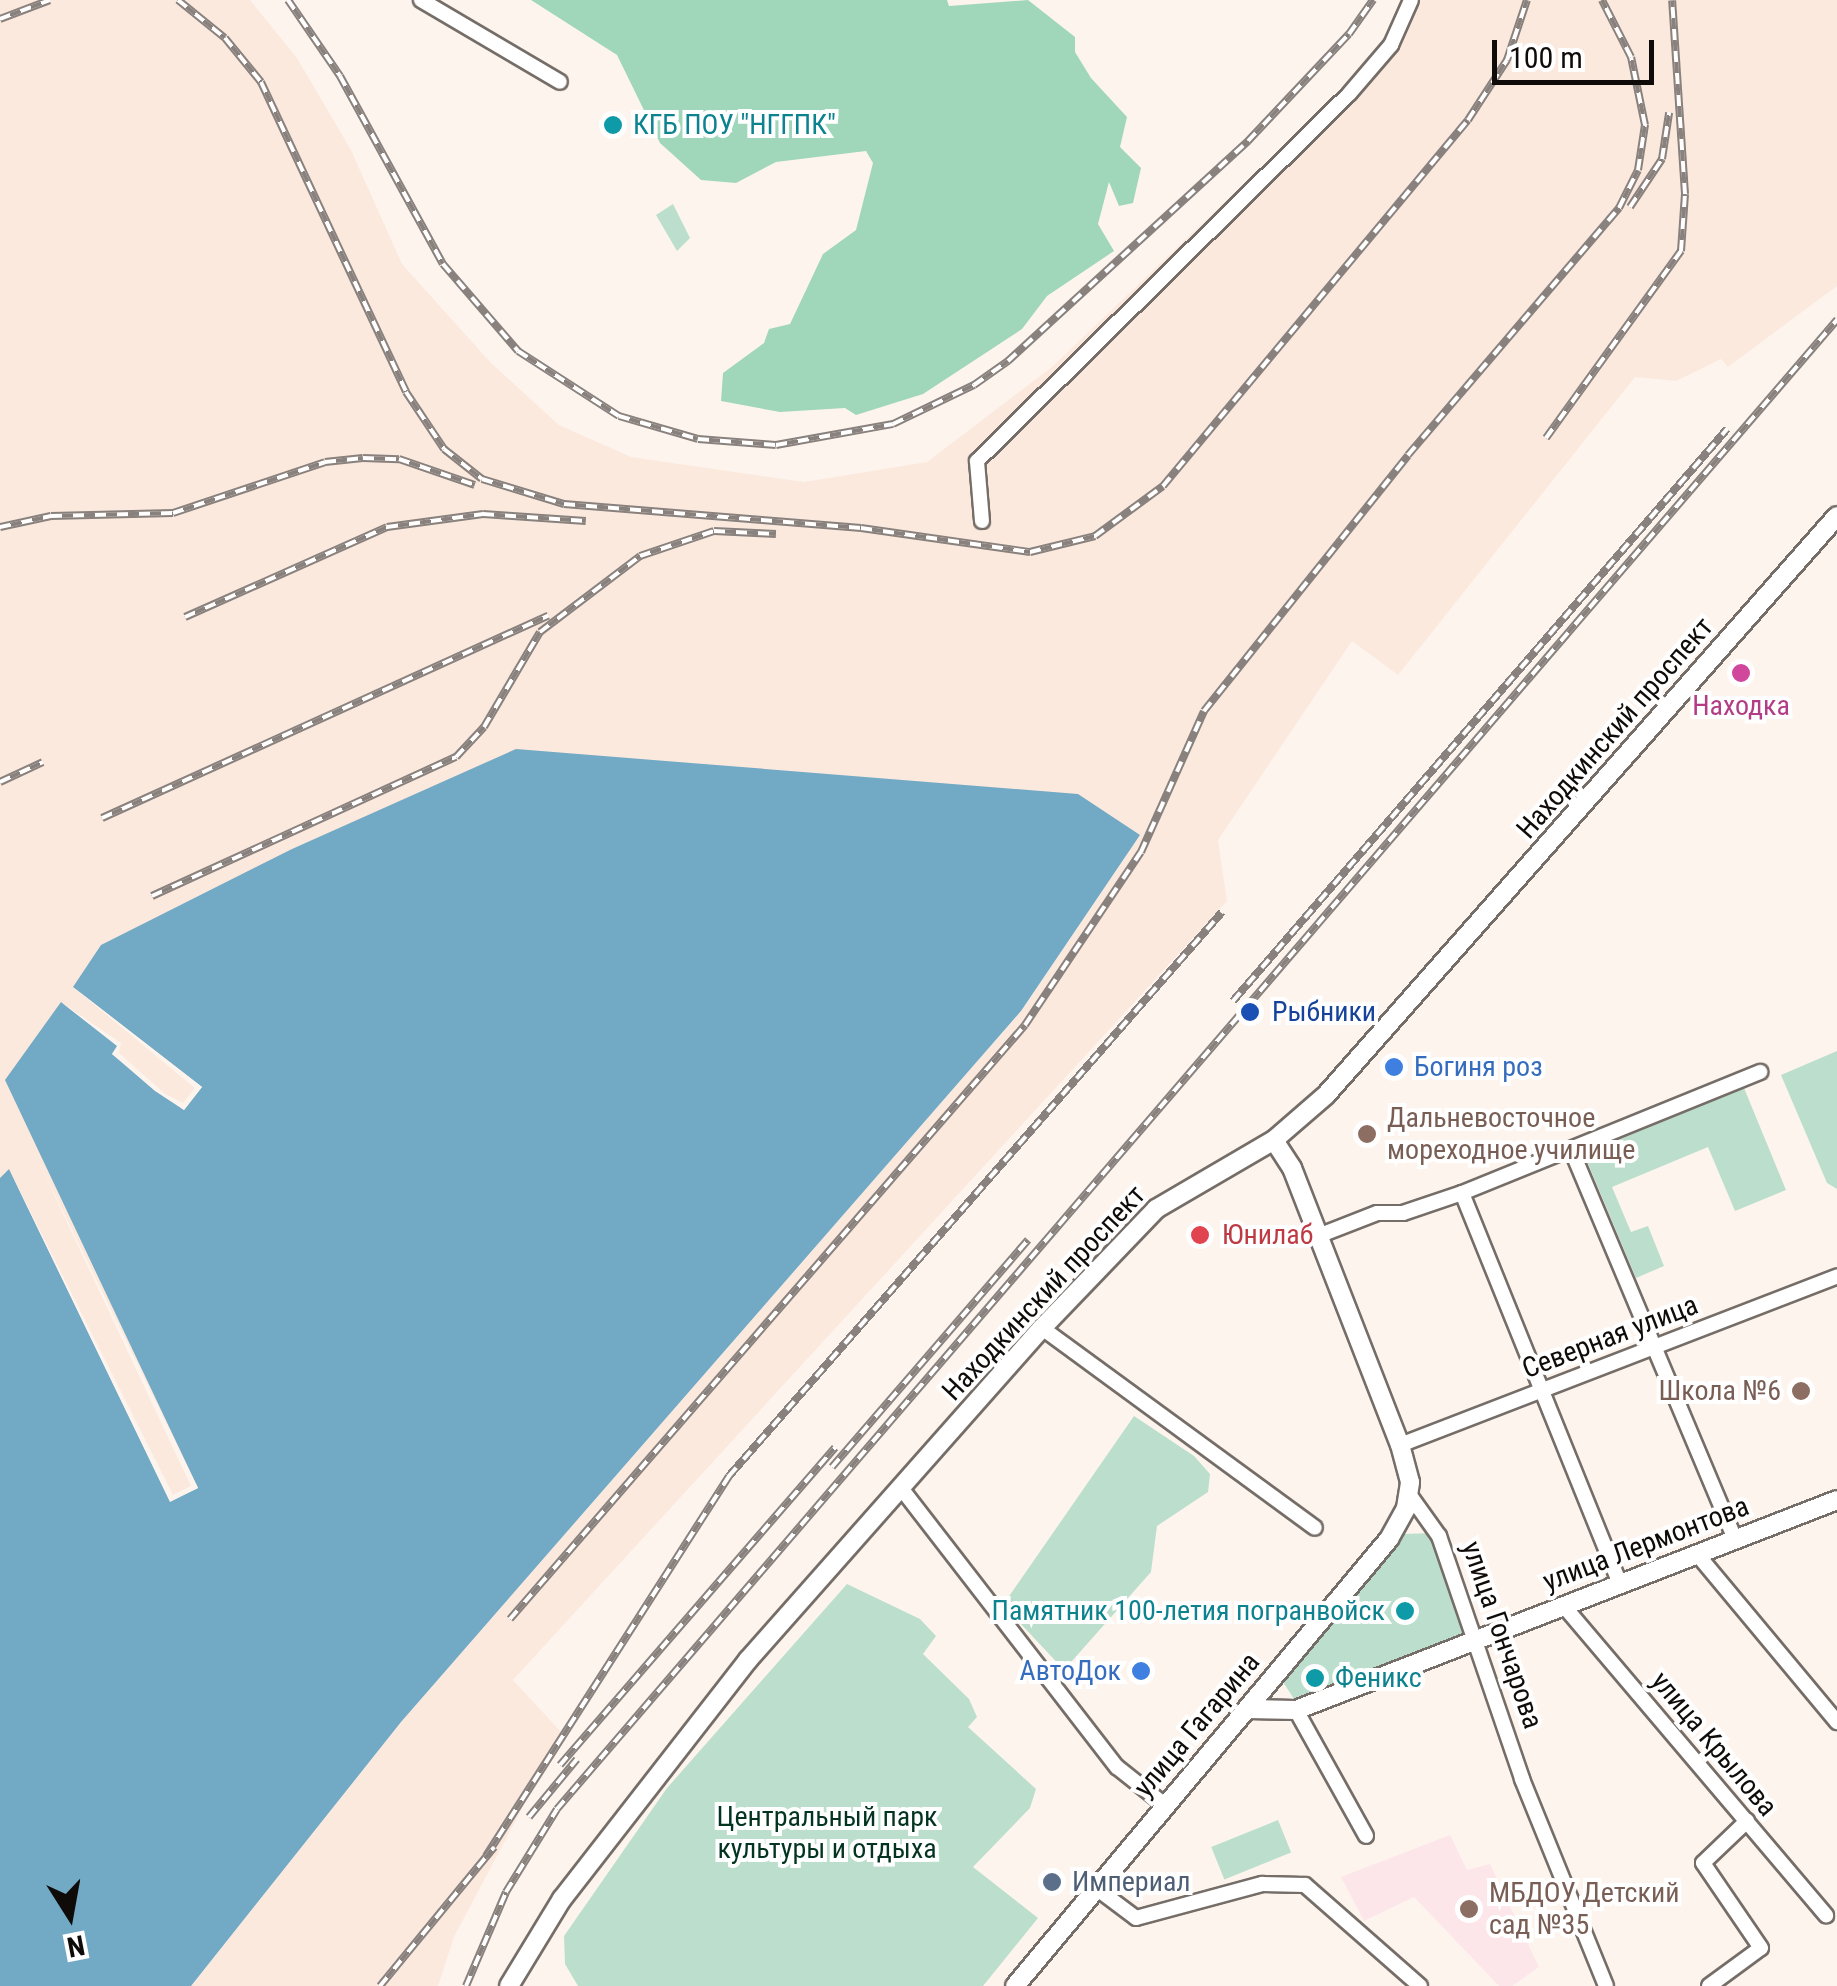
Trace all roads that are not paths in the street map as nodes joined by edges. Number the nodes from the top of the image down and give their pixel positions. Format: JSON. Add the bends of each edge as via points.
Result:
{"nodes":[{"id":1,"x":421,"y":0,"type":"edge"},
{"id":2,"x":1411,"y":0,"type":"edge"},
{"id":3,"x":560,"y":82,"type":"dead end"},
{"id":4,"x":1837,"y":516,"type":"edge"},
{"id":5,"x":982,"y":521,"type":"dead end"},
{"id":6,"x":1760,"y":1072,"type":"dead end"},
{"id":7,"x":1274,"y":1140,"type":"junction"},
{"id":8,"x":1571,"y":1149,"type":"junction"},
{"id":9,"x":1462,"y":1193,"type":"junction"},
{"id":10,"x":1318,"y":1236,"type":"junction"},
{"id":11,"x":1837,"y":1276,"type":"edge"},
{"id":12,"x":1042,"y":1328,"type":"junction"},
{"id":13,"x":1652,"y":1348,"type":"junction"},
{"id":14,"x":1543,"y":1390,"type":"junction"},
{"id":15,"x":1400,"y":1445,"type":"junction"},
{"id":16,"x":901,"y":1488,"type":"junction"},
{"id":17,"x":1410,"y":1494,"type":"junction"},
{"id":18,"x":1836,"y":1502,"type":"edge"},
{"id":19,"x":1315,"y":1528,"type":"dead end"},
{"id":20,"x":1735,"y":1540,"type":"junction"},
{"id":21,"x":1697,"y":1554,"type":"junction"},
{"id":22,"x":1620,"y":1585,"type":"junction"},
{"id":23,"x":1564,"y":1605,"type":"junction"},
{"id":24,"x":1478,"y":1639,"type":"junction"},
{"id":25,"x":1248,"y":1709,"type":"junction"},
{"id":26,"x":1296,"y":1710,"type":"junction"},
{"id":27,"x":1837,"y":1722,"type":"edge"},
{"id":28,"x":1165,"y":1805,"type":"junction"},
{"id":29,"x":1747,"y":1822,"type":"junction"},
{"id":30,"x":1366,"y":1836,"type":"dead end"},
{"id":31,"x":1096,"y":1888,"type":"junction"},
{"id":32,"x":1826,"y":1916,"type":"dead end"},
{"id":33,"x":509,"y":1986,"type":"edge"},
{"id":34,"x":1015,"y":1986,"type":"edge"},
{"id":35,"x":1420,"y":1986,"type":"edge"},
{"id":36,"x":1606,"y":1986,"type":"edge"},
{"id":37,"x":1708,"y":1986,"type":"edge"}],
"edges":[{"from":1,"to":3,"type":"street"},
{"from":2,"to":5,"type":"street","via":[[1391,45],[1350,94],[977,460]]},
{"from":4,"to":7,"type":"main road","name":"Находкинский проспект","via":[[1368,1052]]},
{"from":6,"to":8,"type":"street"},
{"from":7,"to":10,"type":"main road","name":"улица Гончарова"},
{"from":7,"to":12,"type":"main road","name":"Находкинский проспект","via":[[1156,1209]]},
{"from":8,"to":9,"type":"street"},
{"from":8,"to":13,"type":"street"},
{"from":9,"to":10,"type":"street","via":[[1403,1213],[1377,1213]]},
{"from":9,"to":14,"type":"street"},
{"from":10,"to":15,"type":"main road","name":"улица Гончарова"},
{"from":11,"to":13,"type":"street","name":"Северная улица"},
{"from":12,"to":16,"type":"main road","name":"Находкинский проспект"},
{"from":12,"to":19,"type":"street"},
{"from":13,"to":14,"type":"street","name":"Северная улица"},
{"from":13,"to":20,"type":"street"},
{"from":14,"to":15,"type":"street","name":"Северная улица"},
{"from":14,"to":22,"type":"street"},
{"from":15,"to":17,"type":"main road","name":"улица Гончарова"},
{"from":16,"to":28,"type":"street","via":[[1117,1768]]},
{"from":16,"to":33,"type":"main road","name":"Находкинский проспект","via":[[647,1786],[537,1934]]},
{"from":17,"to":24,"type":"street","name":"улица Гончарова","via":[[1439,1536]]},
{"from":17,"to":25,"type":"main road","name":"улица Гагарина","via":[[1389,1539]]},
{"from":18,"to":20,"type":"main road","name":"улица Лермонтова"},
{"from":20,"to":21,"type":"main road","name":"улица Лермонтова"},
{"from":21,"to":22,"type":"main road","name":"улица Лермонтова"},
{"from":21,"to":27,"type":"street"},
{"from":22,"to":23,"type":"main road","name":"улица Лермонтова"},
{"from":23,"to":24,"type":"main road","name":"улица Лермонтова"},
{"from":23,"to":29,"type":"street","name":"улица Крылова"},
{"from":24,"to":26,"type":"main road","name":"улица Лермонтова"},
{"from":24,"to":36,"type":"street","name":"улица Гончарова","via":[[1522,1779]]},
{"from":25,"to":26,"type":"main road","name":"улица Лермонтова"},
{"from":25,"to":28,"type":"main road","name":"улица Гагарина"},
{"from":26,"to":30,"type":"street"},
{"from":28,"to":31,"type":"main road","name":"улица Гагарина"},
{"from":29,"to":32,"type":"street","name":"улица Крылова"},
{"from":29,"to":37,"type":"street","via":[[1703,1863],[1761,1948]]},
{"from":31,"to":34,"type":"main road","name":"улица Гагарина"},
{"from":31,"to":35,"type":"street","via":[[1136,1918],[1262,1884],[1313,1887]]}]}
